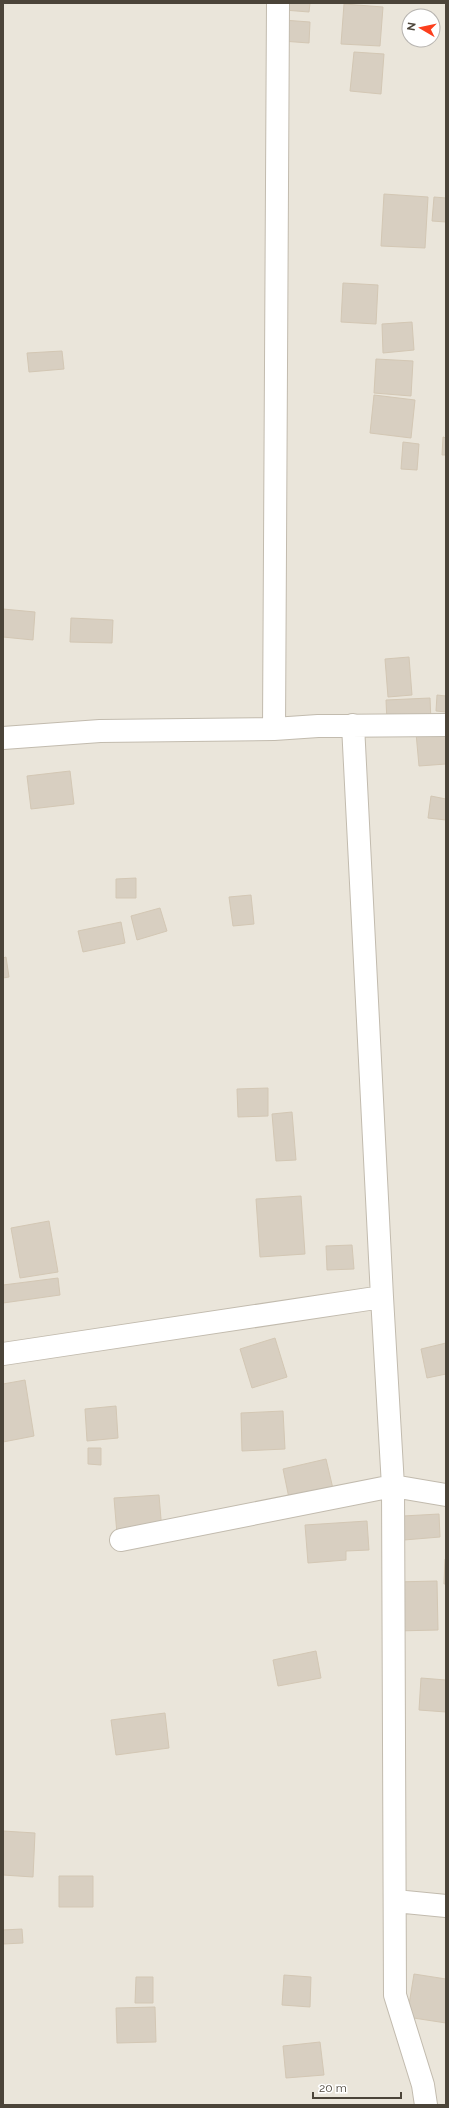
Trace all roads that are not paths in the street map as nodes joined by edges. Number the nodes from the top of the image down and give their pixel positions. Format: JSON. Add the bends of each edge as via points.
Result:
{"nodes":[{"id":1,"x":278,"y":3,"type":"edge"},
{"id":2,"x":446,"y":725,"type":"edge"},
{"id":3,"x":354,"y":726,"type":"junction"},
{"id":4,"x":274,"y":729,"type":"junction"},
{"id":5,"x":3,"y":738,"type":"edge"},
{"id":6,"x":382,"y":1297,"type":"junction"},
{"id":7,"x":3,"y":1354,"type":"edge"},
{"id":8,"x":393,"y":1486,"type":"junction"},
{"id":9,"x":446,"y":1495,"type":"edge"},
{"id":10,"x":121,"y":1540,"type":"dead end"},
{"id":11,"x":395,"y":1901,"type":"junction"},
{"id":12,"x":446,"y":1906,"type":"edge"},
{"id":13,"x":426,"y":2105,"type":"edge"}],
"edges":[{"from":1,"to":4,"type":"street"},
{"from":2,"to":3,"type":"street"},
{"from":3,"to":4,"type":"street"},
{"from":3,"to":6,"type":"street"},
{"from":4,"to":5,"type":"street","via":[[100,731]]},
{"from":6,"to":7,"type":"street"},
{"from":6,"to":8,"type":"street"},
{"from":8,"to":9,"type":"street"},
{"from":8,"to":10,"type":"street"},
{"from":8,"to":11,"type":"street"},
{"from":11,"to":12,"type":"street"},
{"from":11,"to":13,"type":"street","via":[[395,1995],[423,2085]]}]}
